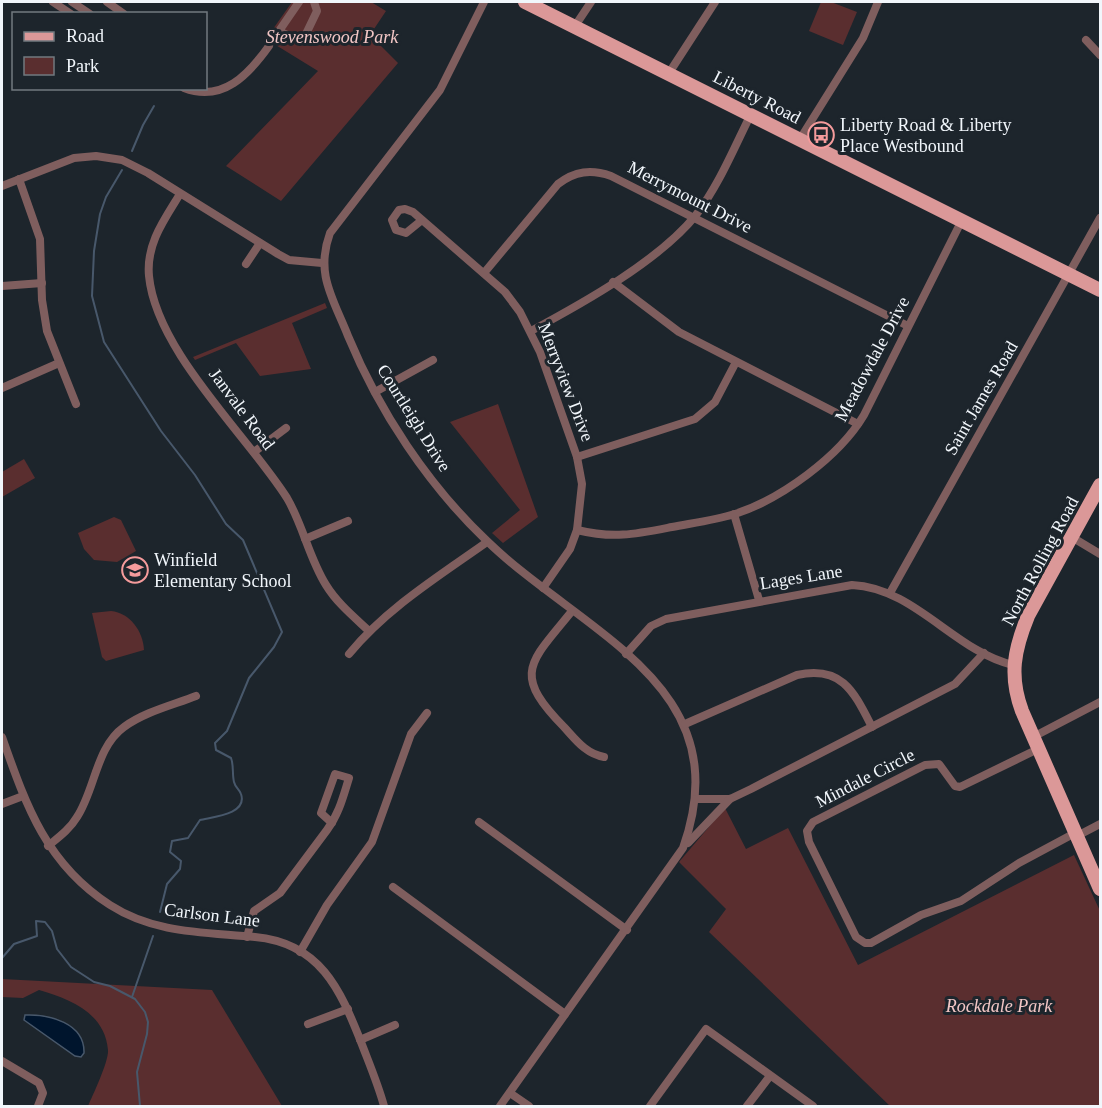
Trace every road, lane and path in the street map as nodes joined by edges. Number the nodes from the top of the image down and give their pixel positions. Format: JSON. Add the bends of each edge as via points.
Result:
{"nodes":[{"id":1,"x":53,"y":2,"type":"edge"},
{"id":2,"x":74,"y":2,"type":"edge"},
{"id":3,"x":107,"y":2,"type":"edge"},
{"id":4,"x":299,"y":2,"type":"edge"},
{"id":5,"x":314,"y":2,"type":"edge"},
{"id":6,"x":484,"y":2,"type":"edge"},
{"id":7,"x":525,"y":2,"type":"edge"},
{"id":8,"x":591,"y":2,"type":"edge"},
{"id":9,"x":715,"y":2,"type":"edge"},
{"id":10,"x":878,"y":2,"type":"edge"},
{"id":11,"x":68,"y":12,"type":"edge"},
{"id":12,"x":87,"y":12,"type":"edge"},
{"id":13,"x":121,"y":12,"type":"edge"},
{"id":14,"x":575,"y":26,"type":"junction"},
{"id":15,"x":1086,"y":40,"type":"dead end"},
{"id":16,"x":269,"y":46,"type":"dead end"},
{"id":17,"x":1101,"y":54,"type":"edge"},
{"id":18,"x":669,"y":73,"type":"junction"},
{"id":19,"x":196,"y":90,"type":"edge"},
{"id":20,"x":751,"y":114,"type":"junction"},
{"id":21,"x":800,"y":139,"type":"junction"},
{"id":22,"x":20,"y":179,"type":"junction"},
{"id":23,"x":2,"y":186,"type":"edge"},
{"id":24,"x":180,"y":194,"type":"junction"},
{"id":25,"x":694,"y":217,"type":"junction"},
{"id":26,"x":1101,"y":218,"type":"edge"},
{"id":27,"x":422,"y":220,"type":"dead end"},
{"id":28,"x":962,"y":220,"type":"junction"},
{"id":29,"x":260,"y":243,"type":"junction"},
{"id":30,"x":322,"y":263,"type":"junction"},
{"id":31,"x":246,"y":264,"type":"dead end"},
{"id":32,"x":484,"y":273,"type":"junction"},
{"id":33,"x":1070,"y":275,"type":"junction"},
{"id":34,"x":613,"y":282,"type":"junction"},
{"id":35,"x":42,"y":283,"type":"junction"},
{"id":36,"x":2,"y":285,"type":"edge"},
{"id":37,"x":1101,"y":290,"type":"edge"},
{"id":38,"x":908,"y":326,"type":"junction"},
{"id":39,"x":531,"y":331,"type":"junction"},
{"id":40,"x":433,"y":360,"type":"dead end"},
{"id":41,"x":736,"y":362,"type":"junction"},
{"id":42,"x":59,"y":363,"type":"junction"},
{"id":43,"x":2,"y":388,"type":"edge"},
{"id":44,"x":375,"y":392,"type":"junction"},
{"id":45,"x":76,"y":404,"type":"dead end"},
{"id":46,"x":858,"y":424,"type":"junction"},
{"id":47,"x":286,"y":428,"type":"dead end"},
{"id":48,"x":254,"y":452,"type":"junction"},
{"id":49,"x":577,"y":457,"type":"junction"},
{"id":50,"x":1101,"y":485,"type":"edge"},
{"id":51,"x":734,"y":514,"type":"junction"},
{"id":52,"x":348,"y":521,"type":"dead end"},
{"id":53,"x":577,"y":530,"type":"junction"},
{"id":54,"x":1070,"y":536,"type":"junction"},
{"id":55,"x":305,"y":539,"type":"junction"},
{"id":56,"x":487,"y":542,"type":"junction"},
{"id":57,"x":1101,"y":554,"type":"edge"},
{"id":58,"x":543,"y":588,"type":"junction"},
{"id":59,"x":890,"y":594,"type":"junction"},
{"id":60,"x":759,"y":600,"type":"junction"},
{"id":61,"x":572,"y":612,"type":"junction"},
{"id":62,"x":369,"y":631,"type":"junction"},
{"id":63,"x":984,"y":653,"type":"junction"},
{"id":64,"x":349,"y":654,"type":"dead end"},
{"id":65,"x":626,"y":654,"type":"junction"},
{"id":66,"x":1013,"y":665,"type":"junction"},
{"id":67,"x":196,"y":696,"type":"dead end"},
{"id":68,"x":1101,"y":702,"type":"edge"},
{"id":69,"x":427,"y":713,"type":"dead end"},
{"id":70,"x":685,"y":724,"type":"junction"},
{"id":71,"x":872,"y":727,"type":"junction"},
{"id":72,"x":2,"y":737,"type":"edge"},
{"id":73,"x":1035,"y":743,"type":"junction"},
{"id":74,"x":604,"y":757,"type":"dead end"},
{"id":75,"x":23,"y":796,"type":"junction"},
{"id":76,"x":696,"y":799,"type":"junction"},
{"id":77,"x":730,"y":799,"type":"junction"},
{"id":78,"x":2,"y":804,"type":"edge"},
{"id":79,"x":479,"y":822,"type":"dead end"},
{"id":80,"x":332,"y":823,"type":"junction"},
{"id":81,"x":1101,"y":824,"type":"edge"},
{"id":82,"x":1076,"y":835,"type":"junction"},
{"id":83,"x":48,"y":846,"type":"junction"},
{"id":84,"x":683,"y":848,"type":"junction"},
{"id":85,"x":393,"y":887,"type":"dead end"},
{"id":86,"x":1101,"y":889,"type":"edge"},
{"id":87,"x":627,"y":930,"type":"junction"},
{"id":88,"x":247,"y":937,"type":"junction"},
{"id":89,"x":300,"y":952,"type":"junction"},
{"id":90,"x":348,"y":1009,"type":"junction"},
{"id":91,"x":566,"y":1014,"type":"junction"},
{"id":92,"x":308,"y":1024,"type":"dead end"},
{"id":93,"x":395,"y":1025,"type":"dead end"},
{"id":94,"x":360,"y":1040,"type":"junction"},
{"id":95,"x":2,"y":1061,"type":"edge"},
{"id":96,"x":770,"y":1076,"type":"junction"},
{"id":97,"x":510,"y":1093,"type":"junction"},
{"id":98,"x":38,"y":1107,"type":"edge"},
{"id":99,"x":384,"y":1107,"type":"edge"},
{"id":100,"x":500,"y":1107,"type":"edge"},
{"id":101,"x":529,"y":1107,"type":"edge"},
{"id":102,"x":650,"y":1107,"type":"edge"},
{"id":103,"x":747,"y":1107,"type":"edge"},
{"id":104,"x":813,"y":1107,"type":"edge"}],
"edges":[{"from":1,"to":11,"type":"street"},
{"from":2,"to":12,"type":"street"},
{"from":3,"to":13,"type":"street"},
{"from":4,"to":5,"type":"street","via":[[279,31],[291,39],[302,39],[317,11]]},
{"from":6,"to":30,"type":"street","via":[[440,90],[330,233]]},
{"from":7,"to":14,"type":"main road","name":"Liberty Road"},
{"from":8,"to":14,"type":"street"},
{"from":9,"to":18,"type":"street"},
{"from":10,"to":21,"type":"street","via":[[863,38]]},
{"from":14,"to":18,"type":"main road","name":"Liberty Road"},
{"from":15,"to":17,"type":"street"},
{"from":16,"to":19,"type":"street","via":[[247,74],[230,86],[208,92]]},
{"from":18,"to":20,"type":"main road","name":"Liberty Road"},
{"from":20,"to":21,"type":"main road","name":"Liberty Road"},
{"from":20,"to":25,"type":"street"},
{"from":21,"to":28,"type":"main road","name":"Liberty Road"},
{"from":22,"to":23,"type":"street"},
{"from":22,"to":24,"type":"street","via":[[74,158],[109,157],[135,165]]},
{"from":22,"to":35,"type":"street","via":[[40,239]]},
{"from":24,"to":29,"type":"street"},
{"from":24,"to":48,"type":"street","name":"Janvale Road","via":[[158,229],[150,252],[152,294],[179,352]]},
{"from":25,"to":32,"type":"street","name":"Merrymount Drive","via":[[611,176],[593,171],[574,174],[558,184]]},
{"from":25,"to":34,"type":"street","via":[[662,248]]},
{"from":25,"to":38,"type":"street","name":"Merrymount Drive"},
{"from":26,"to":33,"type":"street","name":"Saint James Road"},
{"from":27,"to":32,"type":"street","name":"Merryview Drive"},
{"from":28,"to":33,"type":"main road","name":"Liberty Road"},
{"from":28,"to":38,"type":"street","name":"Meadowdale Drive"},
{"from":29,"to":30,"type":"street","via":[[289,260]]},
{"from":29,"to":31,"type":"street"},
{"from":30,"to":44,"type":"street","name":"Courtleigh Drive","via":[[329,289]]},
{"from":32,"to":39,"type":"street","name":"Merryview Drive","via":[[505,292]]},
{"from":33,"to":37,"type":"main road","name":"Liberty Road"},
{"from":33,"to":59,"type":"street","name":"Saint James Road"},
{"from":34,"to":39,"type":"street"},
{"from":34,"to":41,"type":"street","via":[[666,325]]},
{"from":35,"to":36,"type":"street"},
{"from":35,"to":42,"type":"street","via":[[44,316]]},
{"from":38,"to":46,"type":"street","name":"Meadowdale Drive"},
{"from":39,"to":49,"type":"street","name":"Merryview Drive"},
{"from":40,"to":44,"type":"street"},
{"from":41,"to":46,"type":"street"},
{"from":41,"to":49,"type":"street","via":[[715,402],[695,419]]},
{"from":42,"to":43,"type":"street"},
{"from":42,"to":45,"type":"street"},
{"from":44,"to":56,"type":"street","name":"Courtleigh Drive","via":[[442,492]]},
{"from":46,"to":51,"type":"street","name":"Meadowdale Drive","via":[[830,457],[768,499]]},
{"from":47,"to":48,"type":"street"},
{"from":48,"to":55,"type":"street","name":"Janvale Road","via":[[288,500]]},
{"from":49,"to":53,"type":"street","name":"Merryview Drive","via":[[582,484]]},
{"from":50,"to":54,"type":"main road","name":"North Rolling Road"},
{"from":51,"to":53,"type":"street","name":"Meadowdale Drive","via":[[626,536],[601,536]]},
{"from":51,"to":60,"type":"street"},
{"from":52,"to":55,"type":"street"},
{"from":53,"to":58,"type":"street","name":"Merryview Drive","via":[[570,549]]},
{"from":54,"to":57,"type":"street"},
{"from":54,"to":66,"type":"main road","name":"North Rolling Road","via":[[1028,616]]},
{"from":55,"to":62,"type":"street","name":"Janvale Road","via":[[327,586]]},
{"from":56,"to":58,"type":"street","name":"Courtleigh Drive"},
{"from":56,"to":62,"type":"street"},
{"from":58,"to":61,"type":"street","name":"Courtleigh Drive"},
{"from":59,"to":60,"type":"street","name":"Lages Lane","via":[[869,586],[843,585]]},
{"from":59,"to":63,"type":"street","name":"Lages Lane"},
{"from":60,"to":65,"type":"street","name":"Lages Lane","via":[[658,621]]},
{"from":61,"to":65,"type":"street","name":"Courtleigh Drive"},
{"from":61,"to":74,"type":"street","via":[[536,657],[532,685],[541,704],[582,746]]},
{"from":62,"to":64,"type":"street"},
{"from":63,"to":66,"type":"street","name":"Lages Lane"},
{"from":63,"to":71,"type":"street","via":[[955,684]]},
{"from":65,"to":70,"type":"street","name":"Courtleigh Drive","via":[[658,682]]},
{"from":66,"to":73,"type":"main road","name":"North Rolling Road","via":[[1017,698]]},
{"from":67,"to":83,"type":"street","via":[[134,721],[114,736],[79,815]]},
{"from":68,"to":73,"type":"street"},
{"from":69,"to":89,"type":"street","via":[[411,734],[372,842],[327,905]]},
{"from":70,"to":71,"type":"street","via":[[797,675],[817,672],[835,677],[850,688]]},
{"from":70,"to":76,"type":"street","name":"Courtleigh Drive","via":[[695,765]]},
{"from":71,"to":77,"type":"street"},
{"from":72,"to":75,"type":"street","name":"Carlson Lane"},
{"from":73,"to":82,"type":"main road","name":"North Rolling Road"},
{"from":73,"to":82,"type":"street","name":"Mindale Circle","via":[[960,787],[955,786],[939,764],[925,765],[813,822],[807,831],[809,842],[856,937],[871,943],[921,915],[961,901],[1019,863]]},
{"from":75,"to":78,"type":"street"},
{"from":75,"to":83,"type":"street","name":"Carlson Lane"},
{"from":76,"to":77,"type":"street"},
{"from":76,"to":84,"type":"street","name":"Courtleigh Drive"},
{"from":77,"to":84,"type":"street"},
{"from":79,"to":87,"type":"street"},
{"from":80,"to":80,"type":"street","via":[[349,778],[335,774],[321,813]]},
{"from":80,"to":88,"type":"street","via":[[280,893],[254,911]]},
{"from":81,"to":82,"type":"street"},
{"from":82,"to":86,"type":"main road","name":"North Rolling Road"},
{"from":83,"to":88,"type":"street","name":"Carlson Lane","via":[[94,894],[132,916],[188,933]]},
{"from":84,"to":87,"type":"street"},
{"from":85,"to":91,"type":"street"},
{"from":87,"to":91,"type":"street"},
{"from":88,"to":89,"type":"street","name":"Carlson Lane","via":[[273,940]]},
{"from":89,"to":90,"type":"street","name":"Carlson Lane","via":[[330,977]]},
{"from":90,"to":92,"type":"street"},
{"from":90,"to":94,"type":"street","name":"Carlson Lane"},
{"from":91,"to":97,"type":"street"},
{"from":93,"to":94,"type":"street"},
{"from":94,"to":99,"type":"street","name":"Carlson Lane"},
{"from":95,"to":98,"type":"street","via":[[39,1083],[43,1093]]},
{"from":96,"to":102,"type":"street","via":[[706,1029]]},
{"from":96,"to":103,"type":"street"},
{"from":96,"to":104,"type":"street"},
{"from":97,"to":100,"type":"street"},
{"from":97,"to":101,"type":"street"}]}
